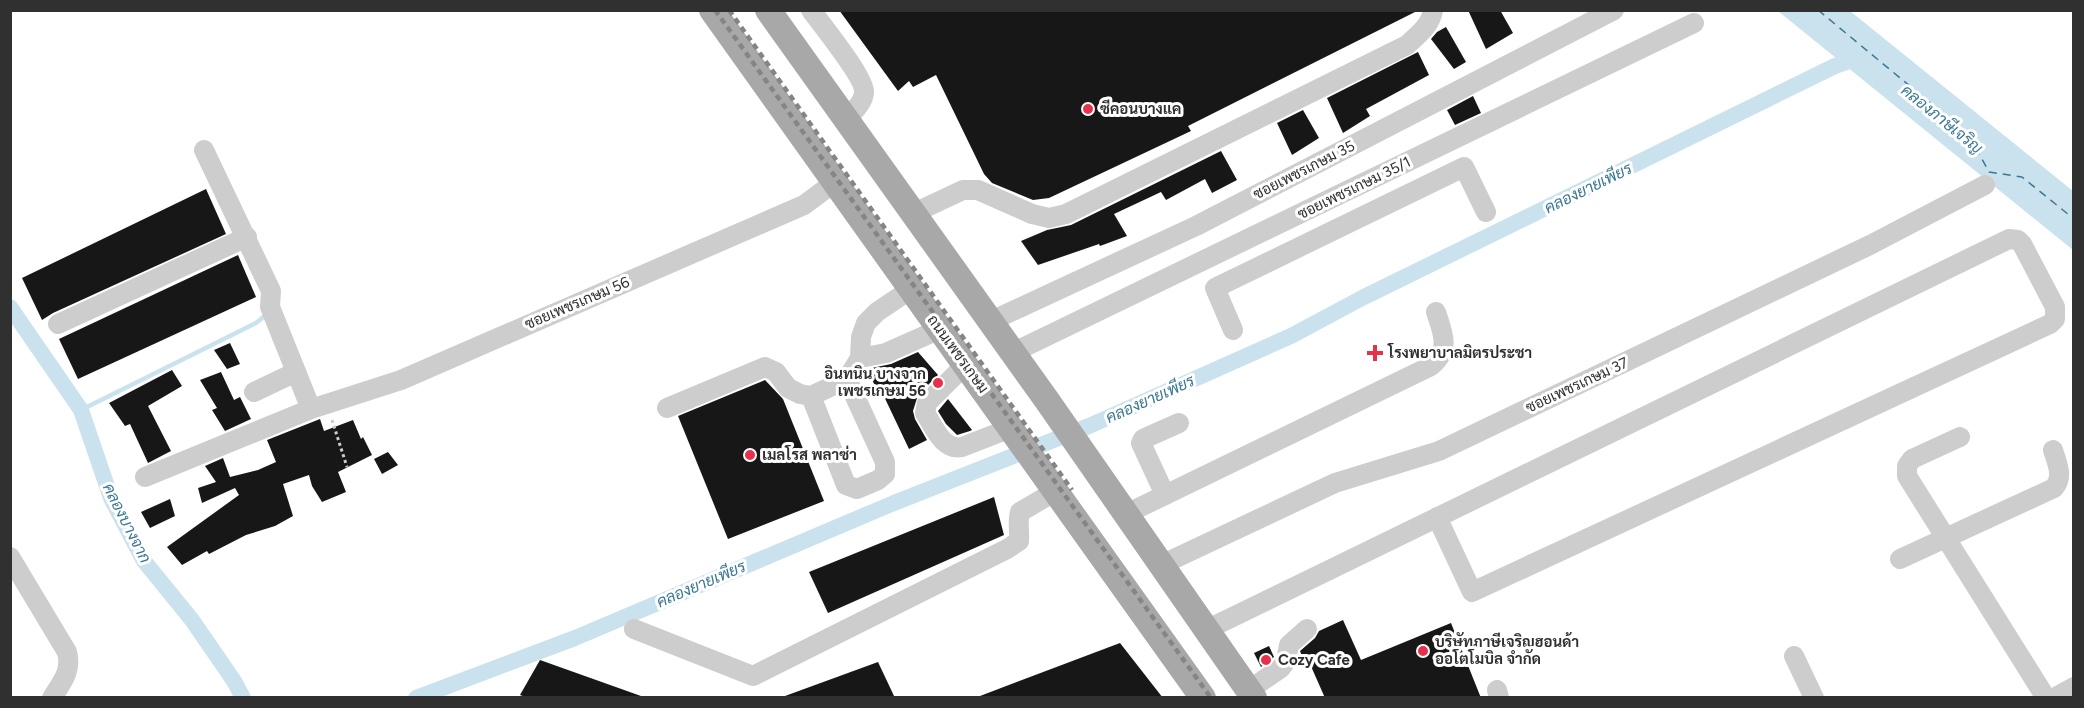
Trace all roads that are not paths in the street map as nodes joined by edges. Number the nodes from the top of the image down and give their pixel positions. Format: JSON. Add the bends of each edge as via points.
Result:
{"nodes":[{"id":1,"x":712,"y":10,"type":"edge"},
{"id":2,"x":768,"y":10,"type":"edge"},
{"id":3,"x":812,"y":10,"type":"edge"},
{"id":4,"x":1433,"y":10,"type":"edge"},
{"id":5,"x":1614,"y":10,"type":"edge"},
{"id":6,"x":1694,"y":23,"type":"dead end"},
{"id":7,"x":847,"y":119,"type":"junction"},
{"id":8,"x":204,"y":150,"type":"dead end"},
{"id":9,"x":835,"y":182,"type":"junction"},
{"id":10,"x":1985,"y":185,"type":"dead end"},
{"id":11,"x":1486,"y":212,"type":"dead end"},
{"id":12,"x":914,"y":213,"type":"junction"},
{"id":13,"x":246,"y":237,"type":"junction"},
{"id":14,"x":1216,"y":255,"type":"junction"},
{"id":15,"x":1228,"y":281,"type":"junction"},
{"id":16,"x":911,"y":289,"type":"junction"},
{"id":17,"x":1436,"y":312,"type":"dead end"},
{"id":18,"x":991,"y":321,"type":"junction"},
{"id":19,"x":58,"y":324,"type":"dead end"},
{"id":20,"x":940,"y":329,"type":"junction"},
{"id":21,"x":1233,"y":330,"type":"dead end"},
{"id":22,"x":1014,"y":352,"type":"junction"},
{"id":23,"x":860,"y":358,"type":"junction"},
{"id":24,"x":964,"y":365,"type":"junction"},
{"id":25,"x":296,"y":372,"type":"junction"},
{"id":26,"x":847,"y":380,"type":"junction"},
{"id":27,"x":254,"y":392,"type":"dead end"},
{"id":28,"x":811,"y":396,"type":"junction"},
{"id":29,"x":319,"y":407,"type":"junction"},
{"id":30,"x":667,"y":408,"type":"dead end"},
{"id":31,"x":1179,"y":423,"type":"dead end"},
{"id":32,"x":1013,"y":430,"type":"junction"},
{"id":33,"x":1960,"y":437,"type":"dead end"},
{"id":34,"x":2053,"y":450,"type":"dead end"},
{"id":35,"x":145,"y":477,"type":"dead end"},
{"id":36,"x":1056,"y":491,"type":"junction"},
{"id":37,"x":1165,"y":495,"type":"junction"},
{"id":38,"x":1126,"y":514,"type":"junction"},
{"id":39,"x":1437,"y":517,"type":"junction"},
{"id":40,"x":1946,"y":538,"type":"junction"},
{"id":41,"x":10,"y":557,"type":"edge"},
{"id":42,"x":1899,"y":558,"type":"dead end"},
{"id":43,"x":1161,"y":566,"type":"junction"},
{"id":44,"x":634,"y":629,"type":"dead end"},
{"id":45,"x":1307,"y":629,"type":"dead end"},
{"id":46,"x":1206,"y":630,"type":"junction"},
{"id":47,"x":1794,"y":656,"type":"dead end"},
{"id":48,"x":2073,"y":687,"type":"edge"},
{"id":49,"x":1251,"y":694,"type":"edge"},
{"id":50,"x":52,"y":698,"type":"edge"},
{"id":51,"x":1203,"y":698,"type":"edge"},
{"id":52,"x":1814,"y":698,"type":"edge"},
{"id":53,"x":2046,"y":698,"type":"edge"},
{"id":54,"x":2054,"y":698,"type":"edge"}],
"edges":[{"from":1,"to":9,"type":"main road","name":"ถนนเพชรเกษม"},
{"from":2,"to":7,"type":"main road"},
{"from":3,"to":7,"type":"street","via":[[865,91]]},
{"from":4,"to":12,"type":"street","via":[[1423,31],[1407,45],[1066,214],[1049,218],[1032,214],[978,190],[963,190]]},
{"from":5,"to":18,"type":"street","name":"ซอยเพชรเกษม 35","via":[[1196,226]]},
{"from":6,"to":14,"type":"street","name":"ซอยเพชรเกษม 35/1"},
{"from":7,"to":12,"type":"main road"},
{"from":8,"to":13,"type":"street"},
{"from":9,"to":16,"type":"main road","name":"ถนนเพชรเกษม"},
{"from":9,"to":29,"type":"street","name":"ซอยเพชรเกษม 56","via":[[804,205],[401,380]]},
{"from":10,"to":43,"type":"street","name":"ซอยเพชรเกษม 37","via":[[1870,245],[1439,451],[1335,483]]},
{"from":11,"to":15,"type":"street","via":[[1464,167]]},
{"from":12,"to":18,"type":"main road"},
{"from":13,"to":19,"type":"street"},
{"from":13,"to":25,"type":"street","via":[[271,291],[271,310]]},
{"from":14,"to":15,"type":"street"},
{"from":14,"to":22,"type":"street","name":"ซอยเพชรเกษม 35/1"},
{"from":15,"to":21,"type":"street","via":[[1215,288]]},
{"from":16,"to":20,"type":"main road","name":"ถนนเพชรเกษม"},
{"from":16,"to":23,"type":"street","via":[[866,323]]},
{"from":17,"to":37,"type":"street","via":[[1444,345],[1441,358],[1431,366]]},
{"from":18,"to":22,"type":"main road"},
{"from":20,"to":23,"type":"street","via":[[886,353]]},
{"from":20,"to":24,"type":"main road","name":"ถนนเพชรเกษม"},
{"from":22,"to":38,"type":"main road"},
{"from":23,"to":26,"type":"street"},
{"from":24,"to":32,"type":"main road","name":"ถนนเพชรเกษม"},
{"from":24,"to":32,"type":"street","via":[[925,407],[946,445],[954,449]]},
{"from":25,"to":27,"type":"street"},
{"from":25,"to":29,"type":"street"},
{"from":26,"to":28,"type":"street"},
{"from":26,"to":28,"type":"street","via":[[887,468],[878,480],[857,489],[846,485]]},
{"from":28,"to":30,"type":"street","via":[[792,392],[776,372],[765,368]]},
{"from":29,"to":35,"type":"street","name":"ซอยเพชรเกษม 56"},
{"from":31,"to":37,"type":"street","via":[[1141,443]]},
{"from":32,"to":36,"type":"main road","name":"ถนนเพชรเกษม"},
{"from":33,"to":40,"type":"street","via":[[1912,459],[1906,466],[1907,476]]},
{"from":34,"to":40,"type":"street","via":[[2059,473],[2054,488]]},
{"from":36,"to":44,"type":"street","via":[[1020,512],[1019,541],[1007,549],[753,676]]},
{"from":36,"to":51,"type":"main road","name":"ถนนเพชรเกษม"},
{"from":37,"to":38,"type":"street"},
{"from":38,"to":43,"type":"main road"},
{"from":39,"to":39,"type":"street","via":[[2009,239],[2022,244],[2055,307],[2055,319],[2050,324],[1472,592]]},
{"from":39,"to":46,"type":"street"},
{"from":40,"to":42,"type":"street"},
{"from":40,"to":53,"type":"street"},
{"from":41,"to":50,"type":"street","via":[[67,652],[68,671]]},
{"from":43,"to":46,"type":"main road"},
{"from":45,"to":49,"type":"street","via":[[1289,645],[1281,668]]},
{"from":46,"to":49,"type":"main road"},
{"from":47,"to":52,"type":"street"},
{"from":48,"to":54,"type":"street"}]}
